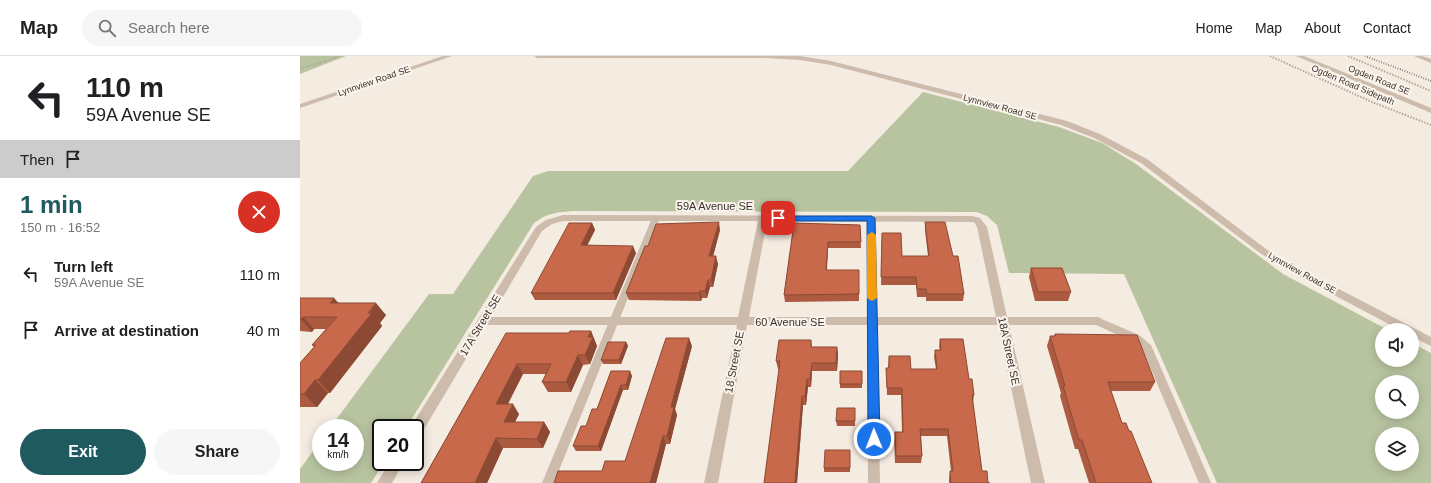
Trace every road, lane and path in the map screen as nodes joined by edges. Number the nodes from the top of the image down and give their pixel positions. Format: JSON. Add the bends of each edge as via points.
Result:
{"nodes":[{"id":1,"x":340,"y":56,"type":"edge"},
{"id":2,"x":448,"y":56,"type":"edge"},
{"id":3,"x":537,"y":56,"type":"edge"},
{"id":4,"x":1270,"y":56,"type":"edge"},
{"id":5,"x":1299,"y":56,"type":"edge"},
{"id":6,"x":1348,"y":56,"type":"edge"},
{"id":7,"x":1416,"y":56,"type":"edge"},
{"id":8,"x":1431,"y":61,"type":"edge"},
{"id":9,"x":300,"y":69,"type":"edge"},
{"id":10,"x":1431,"y":91,"type":"edge"},
{"id":11,"x":300,"y":106,"type":"edge"},
{"id":12,"x":1431,"y":111,"type":"edge"},
{"id":13,"x":1431,"y":125,"type":"edge"},
{"id":14,"x":656,"y":218,"type":"junction"},
{"id":15,"x":763,"y":218,"type":"junction"},
{"id":16,"x":871,"y":218,"type":"junction"},
{"id":17,"x":977,"y":220,"type":"joint"},
{"id":18,"x":549,"y":222,"type":"joint"},
{"id":19,"x":483,"y":321,"type":"junction"},
{"id":20,"x":613,"y":321,"type":"junction"},
{"id":21,"x":742,"y":321,"type":"junction"},
{"id":22,"x":1002,"y":321,"type":"junction"},
{"id":23,"x":1097,"y":321,"type":"joint"},
{"id":24,"x":872,"y":322,"type":"junction"},
{"id":25,"x":1396,"y":323,"type":"edge"},
{"id":26,"x":1419,"y":336,"type":"edge"},
{"id":27,"x":1431,"y":342,"type":"edge"},
{"id":28,"x":423,"y":419,"type":"edge"},
{"id":29,"x":391,"y":471,"type":"edge"},
{"id":30,"x":384,"y":483,"type":"edge"},
{"id":31,"x":548,"y":483,"type":"edge"},
{"id":32,"x":711,"y":483,"type":"edge"},
{"id":33,"x":874,"y":483,"type":"edge"},
{"id":34,"x":1038,"y":483,"type":"edge"},
{"id":35,"x":1204,"y":483,"type":"edge"}],
"edges":[{"from":1,"to":9,"type":"path"},
{"from":2,"to":11,"type":"street","name":"Lynnview Road SE"},
{"from":3,"to":25,"type":"street","name":"Lynnview Road SE","via":[[800,58],[831,63],[1064,123],[1097,136],[1138,158],[1286,266]]},
{"from":4,"to":13,"type":"path","name":"Ogden Road Sidepath"},
{"from":5,"to":12,"type":"street","name":"Ogden Road SE"},
{"from":6,"to":10,"type":"path"},
{"from":7,"to":8,"type":"lane"},
{"from":14,"to":15,"type":"street","name":"59A Avenue SE"},
{"from":14,"to":18,"type":"street","name":"59A Avenue SE","via":[[563,218]]},
{"from":14,"to":20,"type":"lane"},
{"from":15,"to":16,"type":"street","name":"59A Avenue SE"},
{"from":15,"to":21,"type":"street","name":"18 Street SE"},
{"from":16,"to":17,"type":"street","name":"59A Avenue SE"},
{"from":16,"to":24,"type":"lane"},
{"from":17,"to":22,"type":"street","name":"18A Street SE","via":[[982,227]]},
{"from":18,"to":19,"type":"street","name":"17A Street SE","via":[[539,229]]},
{"from":19,"to":20,"type":"street","name":"60 Avenue SE"},
{"from":19,"to":28,"type":"street","name":"17A Street SE"},
{"from":20,"to":21,"type":"street","name":"60 Avenue SE"},
{"from":20,"to":31,"type":"lane"},
{"from":21,"to":24,"type":"street","name":"60 Avenue SE"},
{"from":21,"to":32,"type":"street","name":"18 Street SE"},
{"from":22,"to":23,"type":"street","name":"60 Avenue SE"},
{"from":22,"to":24,"type":"street","name":"60 Avenue SE"},
{"from":22,"to":34,"type":"street","name":"18A Street SE"},
{"from":23,"to":35,"type":"lane","via":[[1135,338],[1147,348]]},
{"from":24,"to":33,"type":"lane"},
{"from":26,"to":27,"type":"street"},
{"from":29,"to":30,"type":"street"}]}
